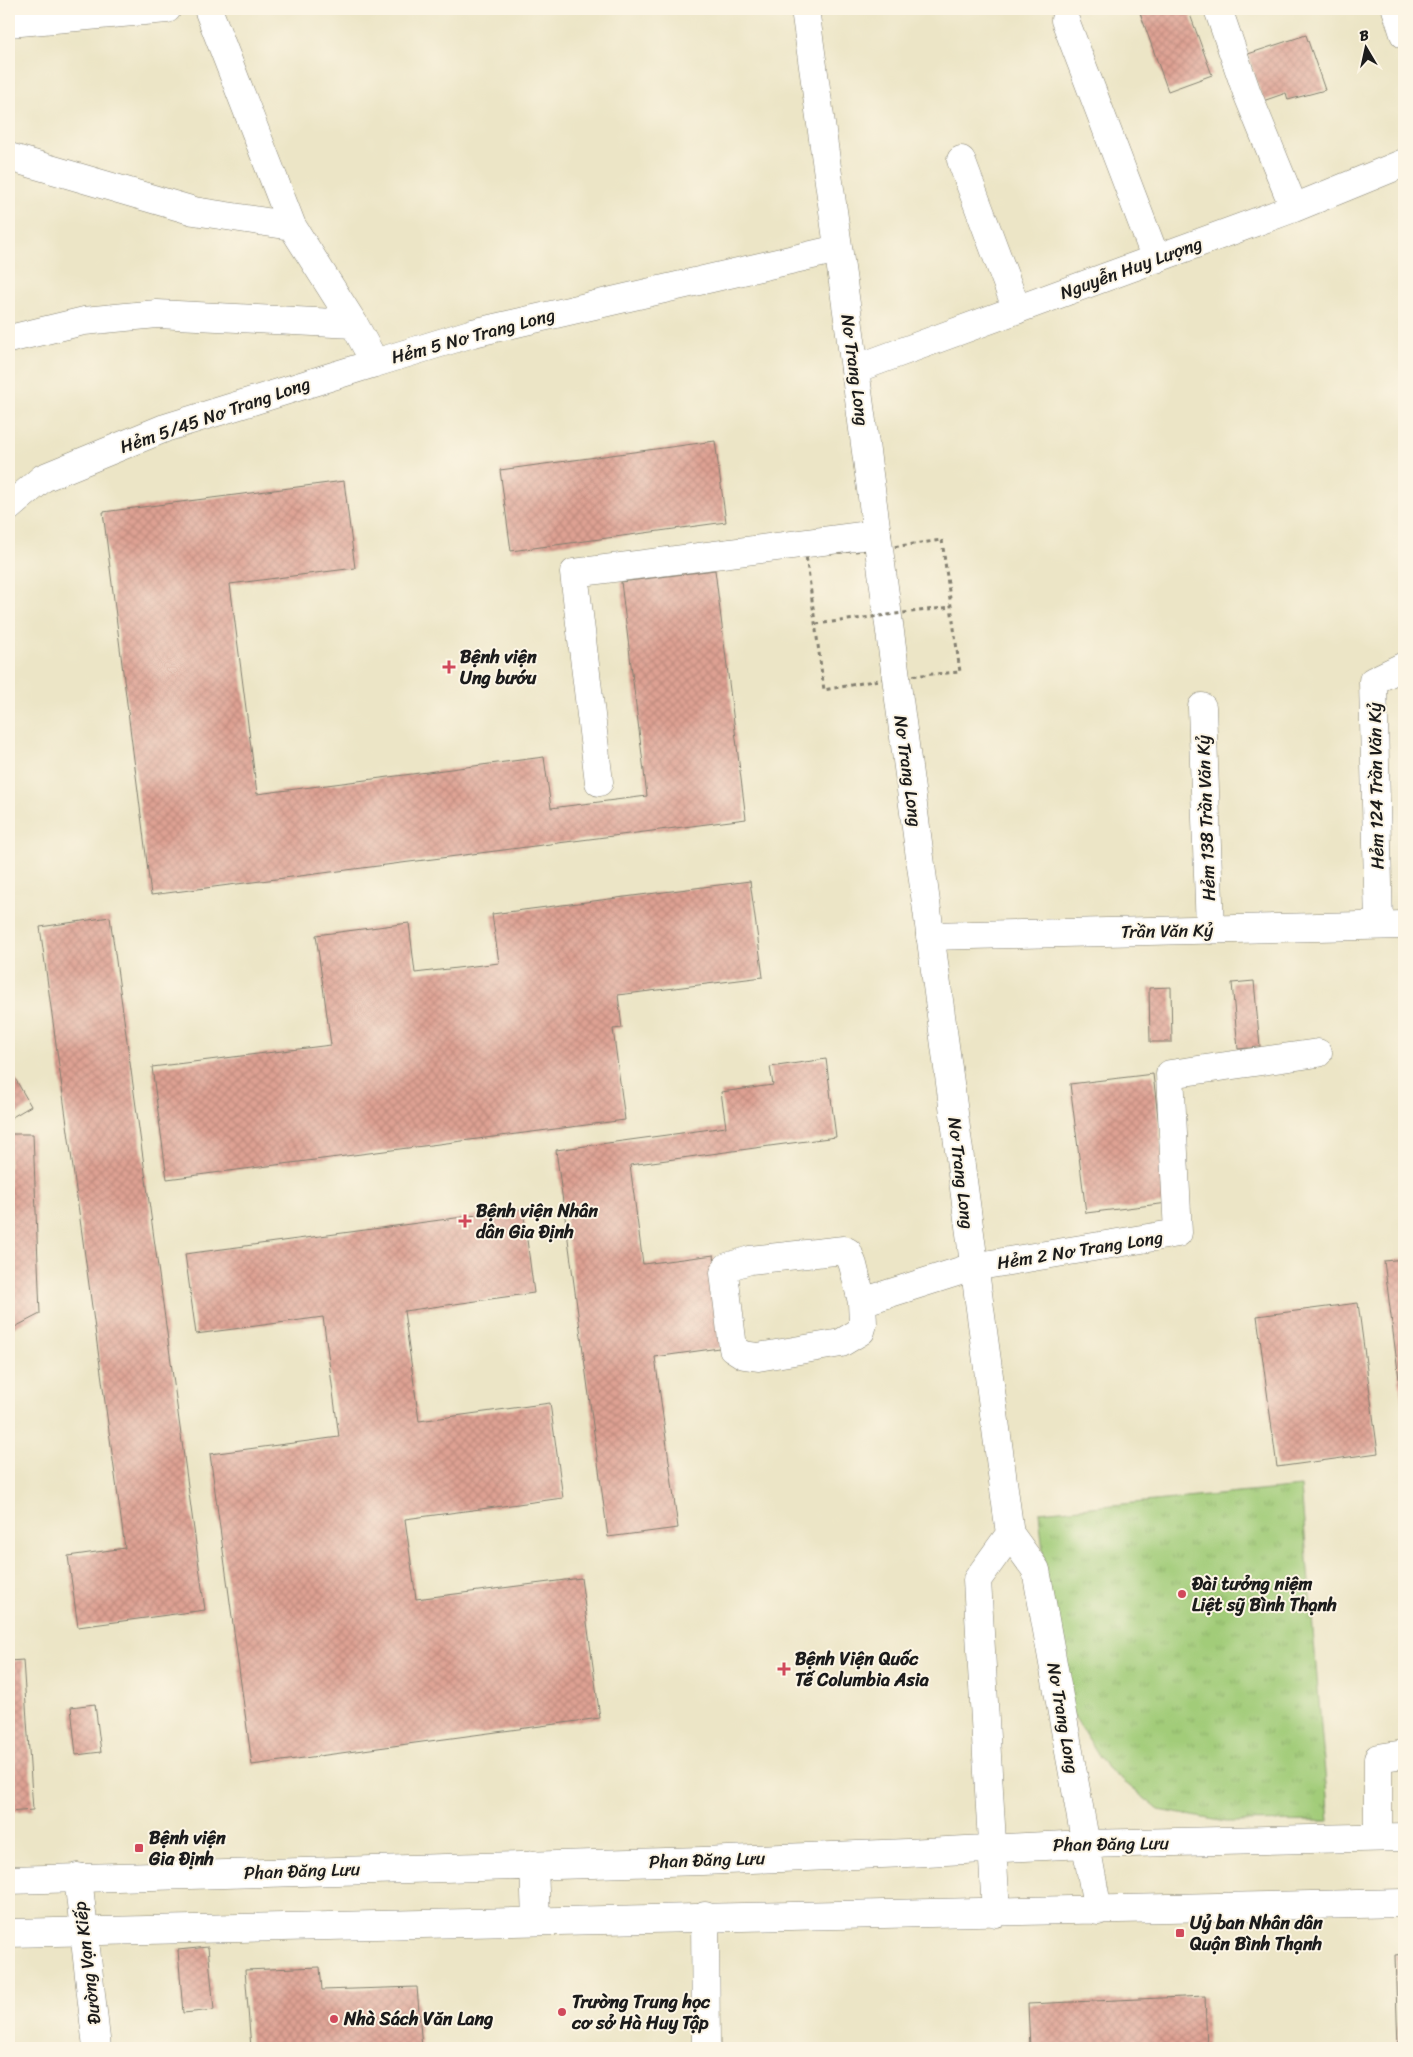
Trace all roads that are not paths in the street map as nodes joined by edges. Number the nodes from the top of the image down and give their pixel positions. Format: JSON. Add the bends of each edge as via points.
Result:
{"nodes":[{"id":1,"x":167,"y":9,"type":"edge"},
{"id":2,"x":208,"y":9,"type":"edge"},
{"id":3,"x":805,"y":9,"type":"edge"},
{"id":4,"x":1218,"y":9,"type":"edge"},
{"id":5,"x":1396,"y":9,"type":"edge"},
{"id":6,"x":1064,"y":20,"type":"dead end"},
{"id":7,"x":9,"y":23,"type":"edge"},
{"id":8,"x":1404,"y":34,"type":"edge"},
{"id":9,"x":9,"y":157,"type":"edge"},
{"id":10,"x":960,"y":160,"type":"dead end"},
{"id":11,"x":1404,"y":163,"type":"edge"},
{"id":12,"x":1294,"y":208,"type":"junction"},
{"id":13,"x":292,"y":226,"type":"junction"},
{"id":14,"x":838,"y":249,"type":"junction"},
{"id":15,"x":1156,"y":259,"type":"junction"},
{"id":16,"x":1017,"y":310,"type":"junction"},
{"id":17,"x":354,"y":324,"type":"junction"},
{"id":18,"x":9,"y":339,"type":"edge"},
{"id":19,"x":375,"y":363,"type":"junction"},
{"id":20,"x":855,"y":369,"type":"junction"},
{"id":21,"x":9,"y":507,"type":"edge"},
{"id":22,"x":877,"y":534,"type":"junction"},
{"id":23,"x":1404,"y":666,"type":"edge"},
{"id":24,"x":1202,"y":707,"type":"dead end"},
{"id":25,"x":599,"y":782,"type":"dead end"},
{"id":26,"x":1392,"y":925,"type":"edge"},
{"id":27,"x":1210,"y":930,"type":"junction"},
{"id":28,"x":930,"y":936,"type":"junction"},
{"id":29,"x":1318,"y":1053,"type":"dead end"},
{"id":30,"x":974,"y":1267,"type":"junction"},
{"id":31,"x":862,"y":1302,"type":"junction"},
{"id":32,"x":1010,"y":1534,"type":"junction"},
{"id":33,"x":1404,"y":1754,"type":"edge"},
{"id":34,"x":1391,"y":1837,"type":"edge"},
{"id":35,"x":1085,"y":1844,"type":"junction"},
{"id":36,"x":993,"y":1848,"type":"junction"},
{"id":37,"x":534,"y":1865,"type":"junction"},
{"id":38,"x":78,"y":1877,"type":"junction"},
{"id":39,"x":9,"y":1880,"type":"edge"},
{"id":40,"x":1404,"y":1903,"type":"edge"},
{"id":41,"x":1098,"y":1911,"type":"junction"},
{"id":42,"x":996,"y":1913,"type":"junction"},
{"id":43,"x":705,"y":1916,"type":"junction"},
{"id":44,"x":536,"y":1920,"type":"junction"},
{"id":45,"x":83,"y":1931,"type":"junction"},
{"id":46,"x":9,"y":1933,"type":"edge"},
{"id":47,"x":97,"y":2048,"type":"edge"},
{"id":48,"x":706,"y":2048,"type":"edge"}],
"edges":[{"from":1,"to":7,"type":"main road"},
{"from":2,"to":13,"type":"main road","name":"Hẻm 5 Nơ Trang Long"},
{"from":3,"to":14,"type":"main road","name":"Nơ Trang Long"},
{"from":4,"to":12,"type":"main road","via":[[1247,94]]},
{"from":5,"to":8,"type":"main road"},
{"from":6,"to":15,"type":"main road"},
{"from":9,"to":13,"type":"main road","via":[[194,211]]},
{"from":10,"to":16,"type":"main road"},
{"from":11,"to":12,"type":"main road","name":"Nguyễn Huy Lượng"},
{"from":12,"to":15,"type":"main road","name":"Nguyễn Huy Lượng"},
{"from":13,"to":17,"type":"main road","name":"Hẻm 5 Nơ Trang Long"},
{"from":14,"to":19,"type":"main road","name":"Hẻm 5 Nơ Trang Long","via":[[473,333]]},
{"from":14,"to":20,"type":"main road","name":"Nơ Trang Long"},
{"from":15,"to":16,"type":"main road","name":"Nguyễn Huy Lượng"},
{"from":16,"to":20,"type":"main road","name":"Nguyễn Huy Lượng"},
{"from":17,"to":18,"type":"main road","via":[[157,314],[84,321]]},
{"from":17,"to":19,"type":"main road","name":"Hẻm 5 Nơ Trang Long"},
{"from":19,"to":21,"type":"main road","name":"Hẻm 5/45 Nơ Trang Long","via":[[165,428],[43,478]]},
{"from":20,"to":22,"type":"main road","name":"Nơ Trang Long"},
{"from":22,"to":25,"type":"main road","via":[[574,573]]},
{"from":22,"to":28,"type":"main road","name":"Nơ Trang Long"},
{"from":23,"to":26,"type":"main road","name":"Hẻm 124 Trần Văn Kỷ","via":[[1373,681]]},
{"from":24,"to":27,"type":"main road","name":"Hẻm 138 Trần Văn Kỷ"},
{"from":26,"to":27,"type":"main road","name":"Trần Văn Kỷ"},
{"from":27,"to":28,"type":"main road","name":"Trần Văn Kỷ"},
{"from":28,"to":30,"type":"main road","name":"Nơ Trang Long"},
{"from":29,"to":30,"type":"main road","name":"Hẻm 2 Nơ Trang Long","via":[[1170,1074],[1178,1234]]},
{"from":30,"to":31,"type":"main road"},
{"from":30,"to":32,"type":"main road","name":"Nơ Trang Long"},
{"from":31,"to":31,"type":"main road","via":[[861,1330],[841,1343],[758,1357],[744,1355],[733,1348],[724,1273],[727,1267],[750,1260],[844,1250],[852,1260]]},
{"from":32,"to":35,"type":"main road","name":"Nơ Trang Long","via":[[1036,1570]]},
{"from":32,"to":36,"type":"main road","via":[[977,1580]]},
{"from":33,"to":34,"type":"main road","via":[[1378,1758]]},
{"from":34,"to":35,"type":"main road","name":"Phan Đăng Lưu"},
{"from":35,"to":36,"type":"main road","name":"Phan Đăng Lưu"},
{"from":35,"to":41,"type":"main road","name":"Nơ Trang Long"},
{"from":36,"to":37,"type":"main road","name":"Phan Đăng Lưu"},
{"from":36,"to":42,"type":"main road"},
{"from":37,"to":38,"type":"main road","name":"Phan Đăng Lưu"},
{"from":37,"to":44,"type":"main road"},
{"from":38,"to":39,"type":"main road","name":"Phan Đăng Lưu"},
{"from":38,"to":45,"type":"main road","name":"Đường Vạn Kiếp"},
{"from":40,"to":41,"type":"main road"},
{"from":41,"to":42,"type":"main road"},
{"from":42,"to":43,"type":"main road"},
{"from":43,"to":44,"type":"main road"},
{"from":43,"to":48,"type":"main road"},
{"from":44,"to":45,"type":"main road"},
{"from":45,"to":46,"type":"main road"},
{"from":45,"to":47,"type":"main road","name":"Đường Vạn Kiếp"}]}
